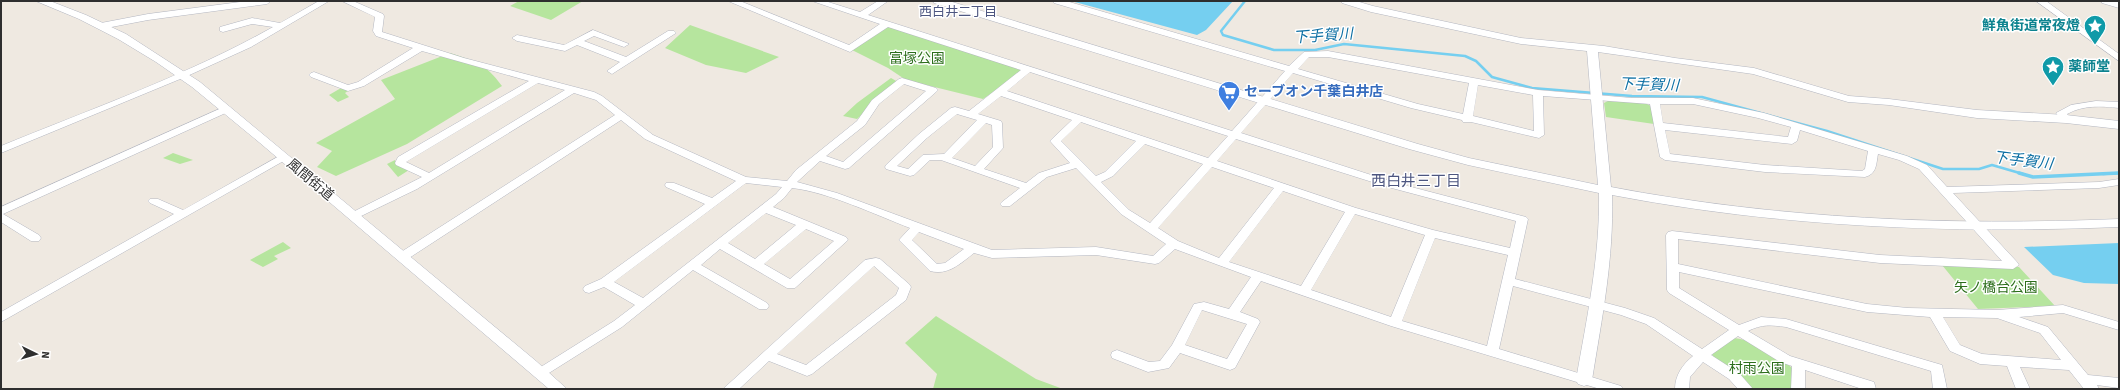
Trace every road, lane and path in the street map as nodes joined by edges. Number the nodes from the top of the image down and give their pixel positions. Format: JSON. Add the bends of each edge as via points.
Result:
{"nodes":[{"id":1,"x":41,"y":1,"type":"edge"},
{"id":2,"x":267,"y":1,"type":"edge"},
{"id":3,"x":326,"y":1,"type":"edge"},
{"id":4,"x":346,"y":1,"type":"edge"},
{"id":5,"x":732,"y":1,"type":"edge"},
{"id":6,"x":758,"y":1,"type":"edge"},
{"id":7,"x":816,"y":1,"type":"edge"},
{"id":8,"x":884,"y":1,"type":"edge"},
{"id":9,"x":938,"y":1,"type":"edge"},
{"id":10,"x":1057,"y":1,"type":"edge"},
{"id":11,"x":1346,"y":1,"type":"edge"},
{"id":12,"x":2040,"y":1,"type":"edge"},
{"id":13,"x":2105,"y":1,"type":"edge"},
{"id":14,"x":252,"y":3,"type":"junction"},
{"id":15,"x":2119,"y":5,"type":"edge"},
{"id":16,"x":749,"y":6,"type":"junction"},
{"id":17,"x":862,"y":15,"type":"junction"},
{"id":18,"x":252,"y":21,"type":"junction"},
{"id":19,"x":888,"y":23,"type":"junction"},
{"id":20,"x":102,"y":26,"type":"junction"},
{"id":21,"x":282,"y":26,"type":"junction"},
{"id":22,"x":223,"y":28,"type":"dead end"},
{"id":23,"x":671,"y":33,"type":"dead end"},
{"id":24,"x":517,"y":38,"type":"dead end"},
{"id":25,"x":577,"y":42,"type":"junction"},
{"id":26,"x":624,"y":44,"type":"dead end"},
{"id":27,"x":421,"y":47,"type":"junction"},
{"id":28,"x":1592,"y":48,"type":"junction"},
{"id":29,"x":2119,"y":58,"type":"edge"},
{"id":30,"x":627,"y":61,"type":"junction"},
{"id":31,"x":1029,"y":68,"type":"junction"},
{"id":32,"x":1292,"y":69,"type":"junction"},
{"id":33,"x":612,"y":71,"type":"dead end"},
{"id":34,"x":182,"y":75,"type":"junction"},
{"id":35,"x":314,"y":75,"type":"dead end"},
{"id":36,"x":537,"y":80,"type":"junction"},
{"id":37,"x":1474,"y":81,"type":"junction"},
{"id":38,"x":573,"y":89,"type":"junction"},
{"id":39,"x":1000,"y":92,"type":"junction"},
{"id":40,"x":1538,"y":93,"type":"junction"},
{"id":41,"x":1595,"y":95,"type":"junction"},
{"id":42,"x":1264,"y":101,"type":"junction"},
{"id":43,"x":1654,"y":101,"type":"junction"},
{"id":44,"x":2119,"y":105,"type":"edge"},
{"id":45,"x":226,"y":109,"type":"junction"},
{"id":46,"x":971,"y":115,"type":"junction"},
{"id":47,"x":620,"y":116,"type":"junction"},
{"id":48,"x":1080,"y":118,"type":"junction"},
{"id":49,"x":984,"y":119,"type":"junction"},
{"id":50,"x":2066,"y":119,"type":"junction"},
{"id":51,"x":1467,"y":120,"type":"junction"},
{"id":52,"x":2119,"y":125,"type":"edge"},
{"id":53,"x":1659,"y":126,"type":"junction"},
{"id":54,"x":1796,"y":127,"type":"junction"},
{"id":55,"x":1234,"y":135,"type":"junction"},
{"id":56,"x":1144,"y":139,"type":"junction"},
{"id":57,"x":1874,"y":149,"type":"junction"},
{"id":58,"x":1,"y":150,"type":"edge"},
{"id":59,"x":283,"y":157,"type":"junction"},
{"id":60,"x":818,"y":157,"type":"junction"},
{"id":61,"x":947,"y":157,"type":"junction"},
{"id":62,"x":1212,"y":162,"type":"junction"},
{"id":63,"x":1077,"y":164,"type":"junction"},
{"id":64,"x":977,"y":170,"type":"junction"},
{"id":65,"x":430,"y":177,"type":"junction"},
{"id":66,"x":744,"y":180,"type":"junction"},
{"id":67,"x":1094,"y":180,"type":"junction"},
{"id":68,"x":2119,"y":182,"type":"edge"},
{"id":69,"x":790,"y":184,"type":"junction"},
{"id":70,"x":670,"y":185,"type":"dead end"},
{"id":71,"x":1030,"y":186,"type":"junction"},
{"id":72,"x":1280,"y":186,"type":"junction"},
{"id":73,"x":1604,"y":190,"type":"junction"},
{"id":74,"x":1945,"y":190,"type":"junction"},
{"id":75,"x":154,"y":201,"type":"dead end"},
{"id":76,"x":713,"y":203,"type":"junction"},
{"id":77,"x":1006,"y":204,"type":"dead end"},
{"id":78,"x":765,"y":208,"type":"junction"},
{"id":79,"x":1352,"y":210,"type":"junction"},
{"id":80,"x":1,"y":211,"type":"edge"},
{"id":81,"x":183,"y":214,"type":"junction"},
{"id":82,"x":353,"y":216,"type":"junction"},
{"id":83,"x":4,"y":222,"type":"edge"},
{"id":84,"x":2119,"y":223,"type":"edge"},
{"id":85,"x":805,"y":224,"type":"junction"},
{"id":86,"x":918,"y":226,"type":"junction"},
{"id":87,"x":1979,"y":227,"type":"junction"},
{"id":88,"x":1151,"y":230,"type":"junction"},
{"id":89,"x":1431,"y":233,"type":"junction"},
{"id":90,"x":35,"y":238,"type":"dead end"},
{"id":91,"x":720,"y":244,"type":"junction"},
{"id":92,"x":1174,"y":244,"type":"junction"},
{"id":93,"x":973,"y":248,"type":"junction"},
{"id":94,"x":1514,"y":253,"type":"junction"},
{"id":95,"x":402,"y":257,"type":"junction"},
{"id":96,"x":1222,"y":263,"type":"junction"},
{"id":97,"x":756,"y":264,"type":"junction"},
{"id":98,"x":693,"y":265,"type":"junction"},
{"id":99,"x":1672,"y":267,"type":"junction"},
{"id":100,"x":1258,"y":276,"type":"junction"},
{"id":101,"x":1508,"y":281,"type":"junction"},
{"id":102,"x":605,"y":282,"type":"junction"},
{"id":103,"x":589,"y":289,"type":"dead end"},
{"id":104,"x":1304,"y":292,"type":"junction"},
{"id":105,"x":643,"y":304,"type":"junction"},
{"id":106,"x":1597,"y":304,"type":"junction"},
{"id":107,"x":763,"y":306,"type":"dead end"},
{"id":108,"x":1934,"y":313,"type":"junction"},
{"id":109,"x":1232,"y":314,"type":"junction"},
{"id":110,"x":1997,"y":314,"type":"junction"},
{"id":111,"x":1,"y":318,"type":"edge"},
{"id":112,"x":1394,"y":323,"type":"junction"},
{"id":113,"x":2119,"y":326,"type":"edge"},
{"id":114,"x":1738,"y":331,"type":"junction"},
{"id":115,"x":1177,"y":347,"type":"junction"},
{"id":116,"x":1492,"y":352,"type":"junction"},
{"id":117,"x":1117,"y":354,"type":"dead end"},
{"id":118,"x":767,"y":355,"type":"junction"},
{"id":119,"x":1702,"y":355,"type":"junction"},
{"id":120,"x":2012,"y":363,"type":"junction"},
{"id":121,"x":1799,"y":365,"type":"junction"},
{"id":122,"x":2074,"y":366,"type":"junction"},
{"id":123,"x":541,"y":373,"type":"junction"},
{"id":124,"x":1584,"y":380,"type":"junction"},
{"id":125,"x":2119,"y":383,"type":"edge"},
{"id":126,"x":2088,"y":384,"type":"edge"},
{"id":127,"x":559,"y":389,"type":"edge"},
{"id":128,"x":730,"y":389,"type":"edge"},
{"id":129,"x":1616,"y":389,"type":"edge"},
{"id":130,"x":1682,"y":389,"type":"edge"},
{"id":131,"x":1746,"y":389,"type":"edge"},
{"id":132,"x":1798,"y":389,"type":"edge"},
{"id":133,"x":1869,"y":389,"type":"edge"},
{"id":134,"x":1940,"y":389,"type":"edge"},
{"id":135,"x":2023,"y":389,"type":"edge"}],
"edges":[{"from":1,"to":20,"type":"street","name":"風間街道"},
{"from":2,"to":14,"type":"street"},
{"from":3,"to":21,"type":"street"},
{"from":4,"to":27,"type":"street","via":[[380,16],[377,31],[379,34]]},
{"from":5,"to":16,"type":"street"},
{"from":6,"to":16,"type":"street"},
{"from":7,"to":17,"type":"street"},
{"from":8,"to":17,"type":"street"},
{"from":9,"to":42,"type":"street"},
{"from":10,"to":32,"type":"street"},
{"from":11,"to":28,"type":"street","via":[[1371,9],[1510,39]]},
{"from":12,"to":29,"type":"street"},
{"from":13,"to":15,"type":"street"},
{"from":14,"to":18,"type":"street"},
{"from":14,"to":20,"type":"street"},
{"from":16,"to":19,"type":"street","via":[[850,49]]},
{"from":17,"to":19,"type":"street"},
{"from":18,"to":21,"type":"street"},
{"from":18,"to":22,"type":"street"},
{"from":19,"to":31,"type":"street"},
{"from":20,"to":34,"type":"street","name":"風間街道"},
{"from":21,"to":34,"type":"street","via":[[248,45]]},
{"from":23,"to":30,"type":"street"},
{"from":24,"to":25,"type":"street","via":[[565,48]]},
{"from":25,"to":26,"type":"street","via":[[593,33]]},
{"from":25,"to":30,"type":"street"},
{"from":27,"to":35,"type":"street","via":[[361,84],[348,88]]},
{"from":27,"to":36,"type":"street"},
{"from":28,"to":41,"type":"street"},
{"from":28,"to":50,"type":"street","via":[[1754,71],[1848,99],[1977,114]]},
{"from":30,"to":33,"type":"street"},
{"from":31,"to":39,"type":"street"},
{"from":31,"to":55,"type":"street"},
{"from":32,"to":37,"type":"street","via":[[1307,54],[1316,53]]},
{"from":32,"to":42,"type":"street"},
{"from":32,"to":51,"type":"street"},
{"from":34,"to":45,"type":"street","name":"風間街道"},
{"from":34,"to":58,"type":"street"},
{"from":36,"to":38,"type":"street"},
{"from":36,"to":65,"type":"street","via":[[402,159],[400,163]]},
{"from":37,"to":40,"type":"street"},
{"from":37,"to":51,"type":"street"},
{"from":38,"to":47,"type":"street","via":[[599,98]]},
{"from":38,"to":65,"type":"street"},
{"from":39,"to":46,"type":"street"},
{"from":39,"to":48,"type":"street"},
{"from":40,"to":41,"type":"street"},
{"from":40,"to":51,"type":"street","via":[[1539,135]]},
{"from":41,"to":43,"type":"street"},
{"from":41,"to":73,"type":"street"},
{"from":42,"to":55,"type":"street"},
{"from":42,"to":73,"type":"street","via":[[1360,132],[1465,160]]},
{"from":43,"to":53,"type":"street"},
{"from":43,"to":54,"type":"street","via":[[1693,101],[1760,115]]},
{"from":44,"to":50,"type":"street","via":[[2100,104],[2070,108],[2061,113]]},
{"from":45,"to":59,"type":"street","name":"風間街道"},
{"from":45,"to":80,"type":"street"},
{"from":46,"to":49,"type":"street"},
{"from":46,"to":61,"type":"street","via":[[955,110],[890,167],[910,173],[928,157]]},
{"from":47,"to":66,"type":"street","via":[[658,143]]},
{"from":47,"to":95,"type":"street"},
{"from":48,"to":56,"type":"street"},
{"from":48,"to":63,"type":"street","via":[[1055,141]]},
{"from":49,"to":61,"type":"street"},
{"from":49,"to":64,"type":"street","via":[[997,122],[998,148]]},
{"from":50,"to":52,"type":"street"},
{"from":53,"to":54,"type":"street","via":[[1792,141]]},
{"from":53,"to":57,"type":"street","via":[[1665,157],[1740,167],[1866,174],[1870,170]]},
{"from":54,"to":57,"type":"street"},
{"from":55,"to":62,"type":"street"},
{"from":55,"to":94,"type":"street","via":[[1392,185],[1522,219]]},
{"from":56,"to":62,"type":"street"},
{"from":56,"to":67,"type":"street","via":[[1109,174]]},
{"from":57,"to":74,"type":"street","via":[[1923,167]]},
{"from":59,"to":81,"type":"street"},
{"from":59,"to":82,"type":"street","name":"風間街道"},
{"from":60,"to":60,"type":"street","via":[[861,123],[875,102],[902,81],[933,90],[844,166]]},
{"from":60,"to":69,"type":"street"},
{"from":61,"to":64,"type":"street","via":[[945,159]]},
{"from":62,"to":72,"type":"street"},
{"from":62,"to":88,"type":"street"},
{"from":63,"to":67,"type":"street"},
{"from":63,"to":71,"type":"street","via":[[1043,175]]},
{"from":64,"to":71,"type":"street"},
{"from":65,"to":82,"type":"street"},
{"from":66,"to":69,"type":"street"},
{"from":66,"to":76,"type":"street"},
{"from":67,"to":88,"type":"street","via":[[1125,212]]},
{"from":68,"to":74,"type":"street","via":[[2098,185]]},
{"from":69,"to":78,"type":"street"},
{"from":69,"to":86,"type":"street","via":[[833,195]]},
{"from":70,"to":76,"type":"street"},
{"from":71,"to":77,"type":"street"},
{"from":72,"to":79,"type":"street"},
{"from":72,"to":96,"type":"street"},
{"from":73,"to":87,"type":"street","via":[[1789,216]]},
{"from":73,"to":106,"type":"street","via":[[1605,236]]},
{"from":74,"to":87,"type":"street"},
{"from":75,"to":81,"type":"street"},
{"from":76,"to":102,"type":"street"},
{"from":78,"to":85,"type":"street"},
{"from":78,"to":91,"type":"street"},
{"from":79,"to":89,"type":"street"},
{"from":79,"to":104,"type":"street"},
{"from":81,"to":111,"type":"street"},
{"from":82,"to":95,"type":"street","name":"風間街道"},
{"from":83,"to":90,"type":"street"},
{"from":84,"to":87,"type":"street"},
{"from":85,"to":97,"type":"street"},
{"from":85,"to":97,"type":"street","via":[[842,240],[791,285]]},
{"from":86,"to":93,"type":"street"},
{"from":86,"to":93,"type":"street","via":[[905,240],[934,268],[948,267]]},
{"from":87,"to":99,"type":"street","via":[[2013,265],[1880,259],[1672,235]]},
{"from":88,"to":92,"type":"street"},
{"from":89,"to":94,"type":"street"},
{"from":89,"to":112,"type":"street"},
{"from":91,"to":97,"type":"street"},
{"from":91,"to":98,"type":"street"},
{"from":92,"to":93,"type":"street","via":[[1155,260],[1096,251],[992,254]]},
{"from":92,"to":96,"type":"street"},
{"from":94,"to":101,"type":"street"},
{"from":95,"to":123,"type":"street","name":"風間街道"},
{"from":96,"to":100,"type":"street"},
{"from":98,"to":105,"type":"street"},
{"from":98,"to":107,"type":"street"},
{"from":99,"to":108,"type":"street","via":[[1867,308]]},
{"from":99,"to":114,"type":"street","via":[[1673,290]]},
{"from":100,"to":104,"type":"street"},
{"from":100,"to":109,"type":"street"},
{"from":101,"to":106,"type":"street"},
{"from":101,"to":116,"type":"street"},
{"from":102,"to":103,"type":"street"},
{"from":102,"to":105,"type":"street"},
{"from":104,"to":112,"type":"street"},
{"from":105,"to":123,"type":"street","via":[[618,324]]},
{"from":106,"to":119,"type":"street","via":[[1650,321]]},
{"from":106,"to":124,"type":"street"},
{"from":108,"to":110,"type":"street"},
{"from":108,"to":120,"type":"street","via":[[1955,348],[1980,360]]},
{"from":109,"to":115,"type":"street","via":[[1204,306],[1198,307]]},
{"from":109,"to":115,"type":"street","via":[[1254,322],[1230,365]]},
{"from":110,"to":113,"type":"street","via":[[2062,309]]},
{"from":110,"to":122,"type":"street","via":[[2044,330]]},
{"from":112,"to":116,"type":"street"},
{"from":114,"to":119,"type":"street"},
{"from":114,"to":121,"type":"street","via":[[1773,353]]},
{"from":114,"to":134,"type":"street","via":[[1761,321],[1786,323],[1938,368]]},
{"from":115,"to":117,"type":"street","via":[[1164,365],[1159,366],[1148,367]]},
{"from":116,"to":124,"type":"street"},
{"from":118,"to":118,"type":"street","via":[[869,263],[876,262],[904,287],[902,297],[807,371]]},
{"from":118,"to":128,"type":"street"},
{"from":119,"to":130,"type":"street","via":[[1682,377]]},
{"from":119,"to":131,"type":"street","via":[[1734,376]]},
{"from":120,"to":122,"type":"street"},
{"from":120,"to":135,"type":"street"},
{"from":121,"to":132,"type":"street"},
{"from":121,"to":133,"type":"street","via":[[1869,385]]},
{"from":122,"to":126,"type":"street"},
{"from":123,"to":127,"type":"street","name":"風間街道"},
{"from":124,"to":129,"type":"street"},
{"from":125,"to":126,"type":"street"}]}
